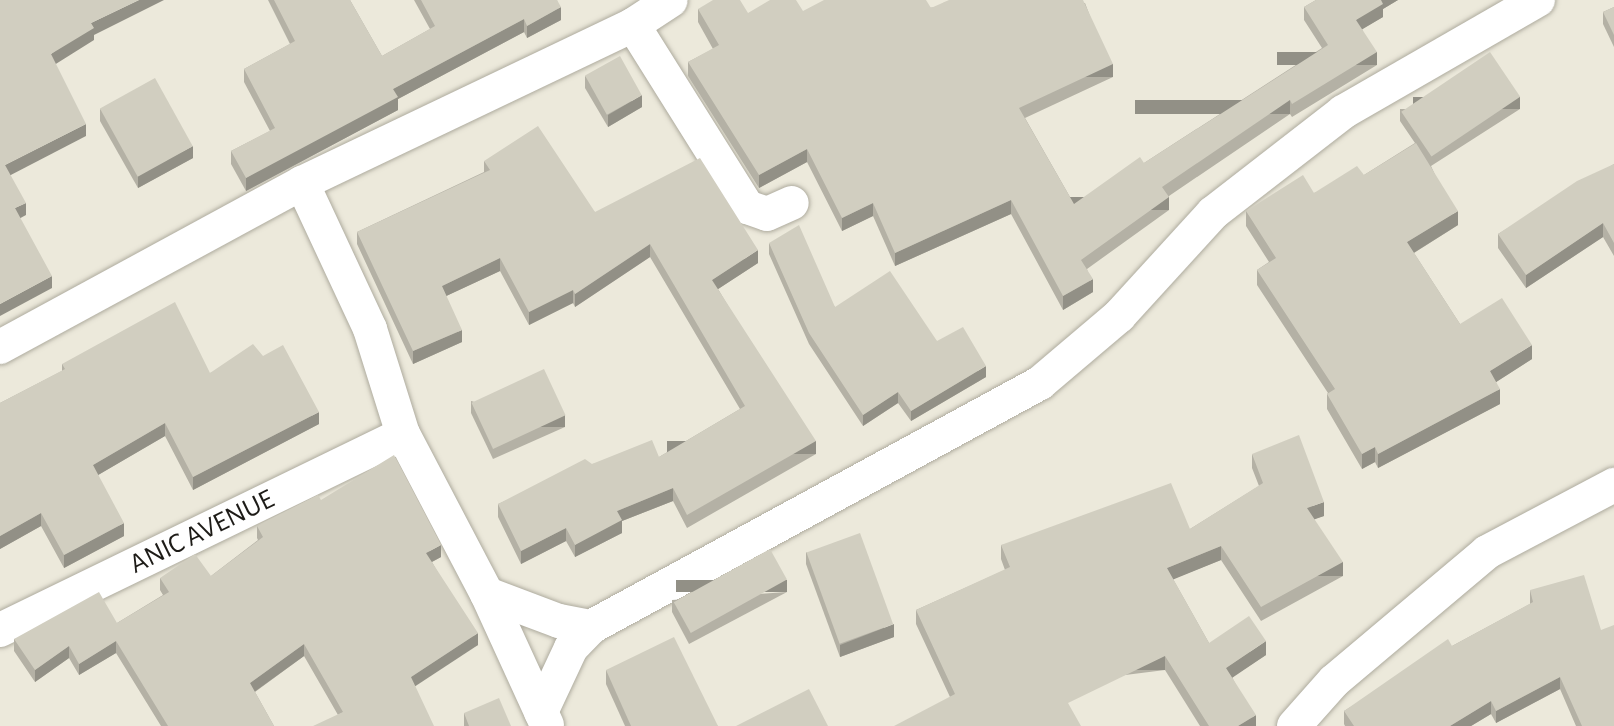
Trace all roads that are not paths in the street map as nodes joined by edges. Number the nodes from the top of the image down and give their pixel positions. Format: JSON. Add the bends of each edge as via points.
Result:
{"nodes":[{"id":1,"x":671,"y":0,"type":"edge"},
{"id":2,"x":1538,"y":0,"type":"edge"},
{"id":3,"x":633,"y":25,"type":"junction"},
{"id":4,"x":302,"y":183,"type":"junction"},
{"id":5,"x":792,"y":203,"type":"dead end"},
{"id":6,"x":0,"y":347,"type":"edge"},
{"id":7,"x":403,"y":434,"type":"junction"},
{"id":8,"x":1614,"y":485,"type":"edge"},
{"id":9,"x":487,"y":594,"type":"junction"},
{"id":10,"x":591,"y":627,"type":"junction"},
{"id":11,"x":0,"y":630,"type":"edge"},
{"id":12,"x":544,"y":719,"type":"edge"},
{"id":13,"x":1294,"y":726,"type":"edge"}],
"edges":[{"from":1,"to":3,"type":"street"},
{"from":2,"to":10,"type":"street","via":[[1343,112],[1213,213],[1119,316],[1040,383]]},
{"from":3,"to":4,"type":"street"},
{"from":3,"to":5,"type":"street","via":[[747,207],[767,214]]},
{"from":4,"to":6,"type":"street"},
{"from":4,"to":7,"type":"street","via":[[370,329]]},
{"from":7,"to":9,"type":"street"},
{"from":7,"to":11,"type":"street","name":"ANIC AVENUE"},
{"from":8,"to":13,"type":"street","via":[[1487,552],[1334,681]]},
{"from":9,"to":10,"type":"street"},
{"from":9,"to":12,"type":"street"},
{"from":10,"to":12,"type":"street","via":[[571,648]]}]}
